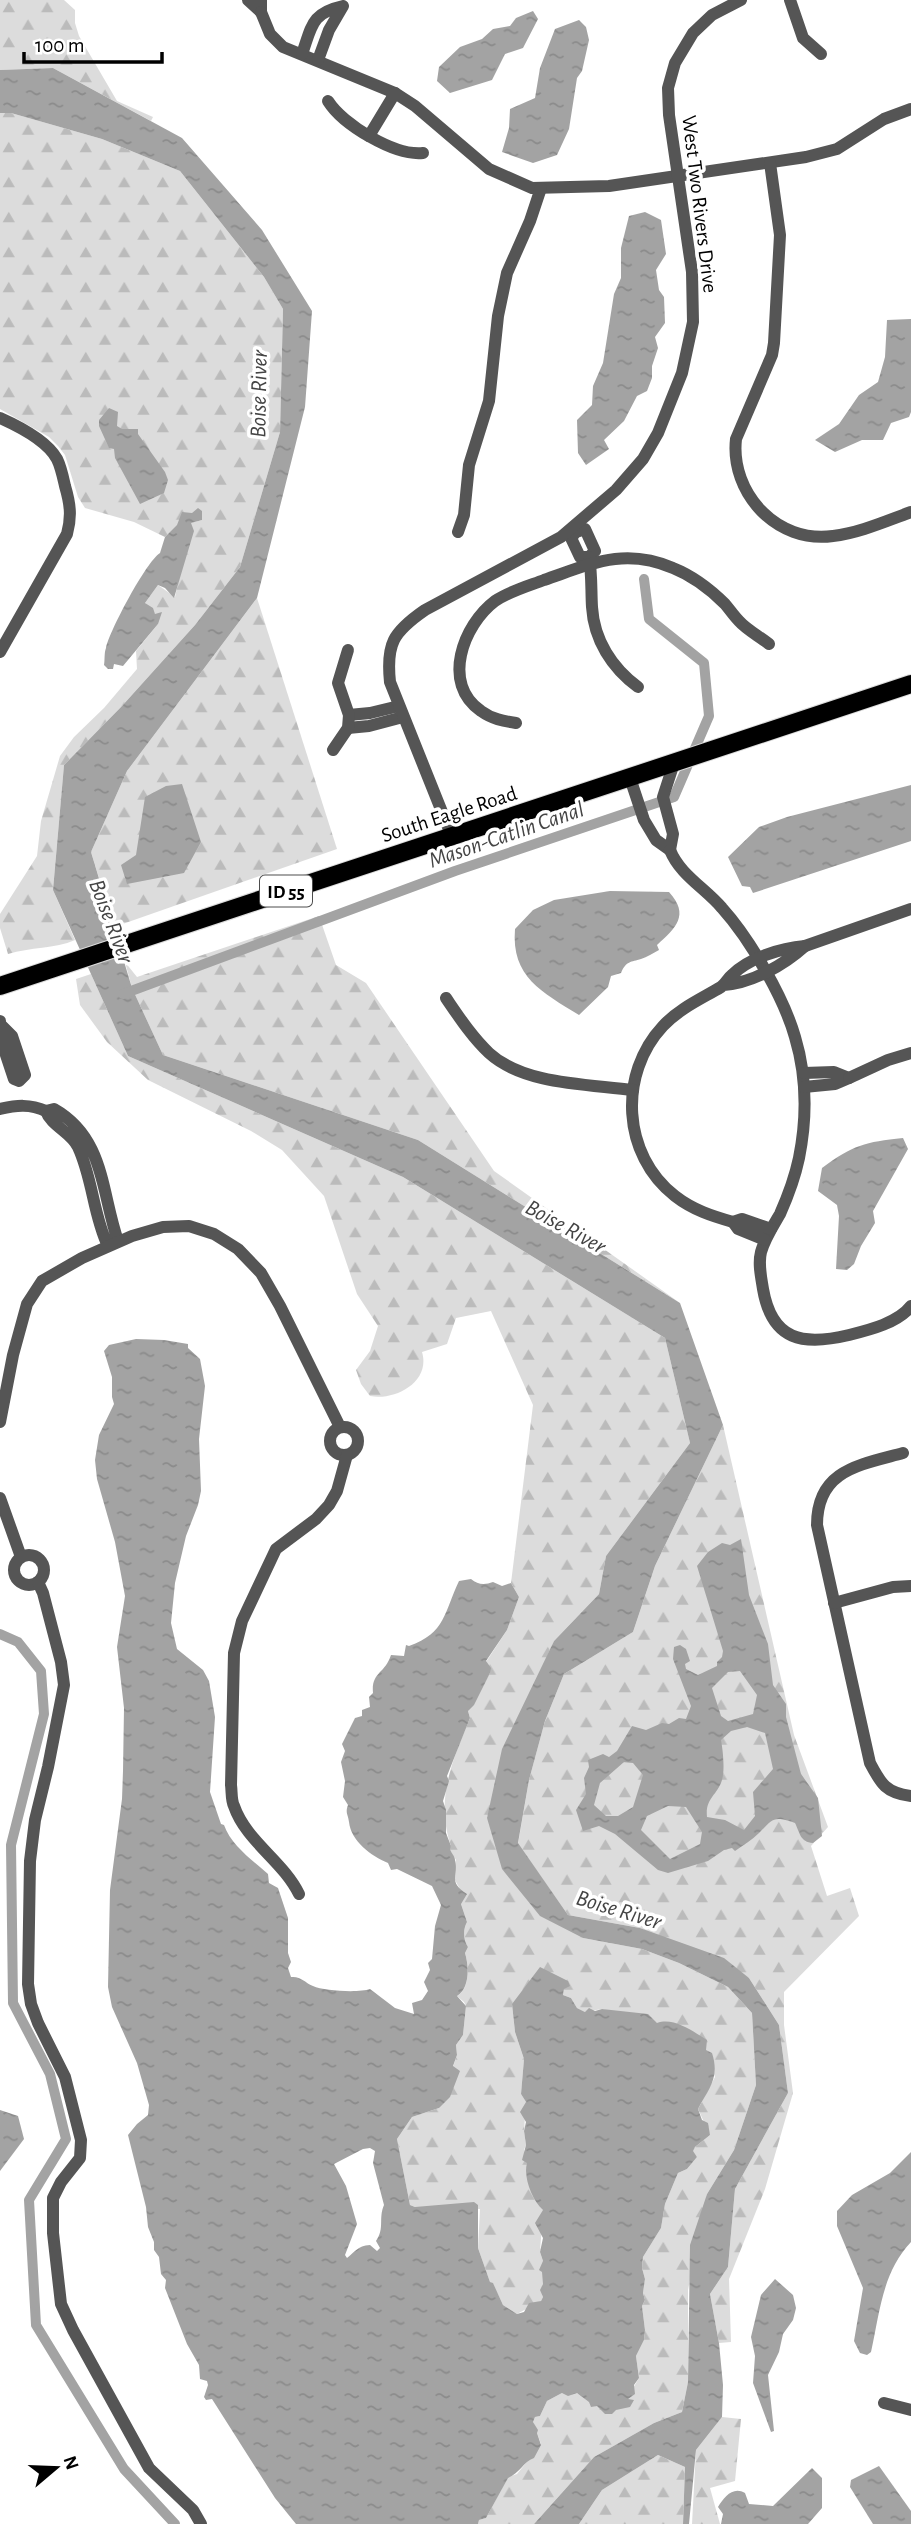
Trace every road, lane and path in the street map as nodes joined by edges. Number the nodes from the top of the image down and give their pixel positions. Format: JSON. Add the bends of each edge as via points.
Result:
{"nodes":[{"id":1,"x":248,"y":0,"type":"edge"},
{"id":2,"x":741,"y":0,"type":"edge"},
{"id":3,"x":790,"y":0,"type":"edge"},
{"id":4,"x":347,"y":3,"type":"edge"},
{"id":5,"x":261,"y":6,"type":"edge"},
{"id":6,"x":302,"y":54,"type":"junction"},
{"id":7,"x":821,"y":54,"type":"dead end"},
{"id":8,"x":318,"y":60,"type":"junction"},
{"id":9,"x":395,"y":93,"type":"junction"},
{"id":10,"x":328,"y":101,"type":"dead end"},
{"id":11,"x":911,"y":109,"type":"edge"},
{"id":12,"x":369,"y":136,"type":"junction"},
{"id":13,"x":423,"y":153,"type":"dead end"},
{"id":14,"x":770,"y":163,"type":"junction"},
{"id":15,"x":677,"y":176,"type":"junction"},
{"id":16,"x":541,"y":188,"type":"junction"},
{"id":17,"x":0,"y":418,"type":"edge"},
{"id":18,"x":911,"y":512,"type":"edge"},
{"id":19,"x":575,"y":529,"type":"junction"},
{"id":20,"x":458,"y":532,"type":"dead end"},
{"id":21,"x":589,"y":560,"type":"junction"},
{"id":22,"x":769,"y":643,"type":"dead end"},
{"id":23,"x":348,"y":650,"type":"dead end"},
{"id":24,"x":0,"y":652,"type":"edge"},
{"id":25,"x":911,"y":684,"type":"edge"},
{"id":26,"x":638,"y":687,"type":"dead end"},
{"id":27,"x":401,"y":711,"type":"junction"},
{"id":28,"x":348,"y":721,"type":"junction"},
{"id":29,"x":516,"y":723,"type":"dead end"},
{"id":30,"x":333,"y":750,"type":"dead end"},
{"id":31,"x":674,"y":763,"type":"junction"},
{"id":32,"x":630,"y":778,"type":"junction"},
{"id":33,"x":452,"y":837,"type":"junction"},
{"id":34,"x":670,"y":849,"type":"junction"},
{"id":35,"x":911,"y":909,"type":"edge"},
{"id":36,"x":805,"y":946,"type":"junction"},
{"id":37,"x":757,"y":959,"type":"junction"},
{"id":38,"x":765,"y":971,"type":"junction"},
{"id":39,"x":724,"y":985,"type":"junction"},
{"id":40,"x":0,"y":986,"type":"edge"},
{"id":41,"x":446,"y":998,"type":"dead end"},
{"id":42,"x":1,"y":1023,"type":"edge"},
{"id":43,"x":911,"y":1054,"type":"edge"},
{"id":44,"x":804,"y":1073,"type":"junction"},
{"id":45,"x":849,"y":1078,"type":"junction"},
{"id":46,"x":804,"y":1087,"type":"junction"},
{"id":47,"x":632,"y":1090,"type":"junction"},
{"id":48,"x":20,"y":1105,"type":"junction"},
{"id":49,"x":0,"y":1109,"type":"edge"},
{"id":50,"x":768,"y":1235,"type":"junction"},
{"id":51,"x":113,"y":1244,"type":"junction"},
{"id":52,"x":911,"y":1306,"type":"edge"},
{"id":53,"x":0,"y":1422,"type":"edge"},
{"id":54,"x":340,"y":1427,"type":"junction"},
{"id":55,"x":903,"y":1453,"type":"dead end"},
{"id":56,"x":347,"y":1455,"type":"junction"},
{"id":57,"x":0,"y":1498,"type":"edge"},
{"id":58,"x":21,"y":1557,"type":"junction"},
{"id":59,"x":38,"y":1582,"type":"junction"},
{"id":60,"x":911,"y":1586,"type":"edge"},
{"id":61,"x":834,"y":1602,"type":"junction"},
{"id":62,"x":907,"y":1796,"type":"edge"},
{"id":63,"x":299,"y":1894,"type":"dead end"},
{"id":64,"x":884,"y":2403,"type":"dead end"},
{"id":65,"x":911,"y":2410,"type":"edge"},
{"id":66,"x":201,"y":2524,"type":"edge"}],
"edges":[{"from":1,"to":5,"type":"street"},
{"from":2,"to":15,"type":"street","name":"West Two Rivers Drive","via":[[703,22],[675,63],[668,99]]},
{"from":3,"to":7,"type":"street","via":[[803,38]]},
{"from":4,"to":6,"type":"street","via":[[316,19]]},
{"from":4,"to":8,"type":"street","via":[[329,30]]},
{"from":5,"to":6,"type":"street","via":[[274,41]]},
{"from":6,"to":8,"type":"street"},
{"from":8,"to":9,"type":"street"},
{"from":9,"to":12,"type":"street"},
{"from":9,"to":16,"type":"street","via":[[489,169]]},
{"from":10,"to":12,"type":"street","via":[[335,112]]},
{"from":11,"to":14,"type":"street","via":[[837,149]]},
{"from":12,"to":13,"type":"street","via":[[410,155]]},
{"from":14,"to":15,"type":"street"},
{"from":14,"to":18,"type":"street","via":[[780,234],[774,344],[740,426],[734,453],[742,482],[763,513],[788,530],[820,537],[848,533]]},
{"from":15,"to":16,"type":"street","via":[[608,187]]},
{"from":15,"to":19,"type":"street","name":"West Two Rivers Drive","via":[[693,297],[693,322],[682,373],[643,459]]},
{"from":16,"to":20,"type":"street","via":[[507,273],[489,401],[469,466]]},
{"from":17,"to":24,"type":"street","via":[[48,448],[57,460],[70,504],[66,534]]},
{"from":19,"to":21,"type":"street","via":[[571,538],[580,557]]},
{"from":19,"to":27,"type":"street","name":"West Two Rivers Drive","via":[[407,622],[388,657],[390,682]]},
{"from":21,"to":22,"type":"street","via":[[624,558],[674,568],[711,591],[738,621]]},
{"from":21,"to":26,"type":"street","via":[[592,610],[600,639],[611,663]]},
{"from":21,"to":29,"type":"street","via":[[495,601],[462,646],[461,681],[468,696],[479,710],[495,719]]},
{"from":23,"to":28,"type":"street","via":[[338,683]]},
{"from":25,"to":31,"type":"highway","name":"South Eagle Road","number":"ID 55"},
{"from":27,"to":28,"type":"street","via":[[369,726]]},
{"from":27,"to":33,"type":"street","name":"West Two Rivers Drive"},
{"from":28,"to":30,"type":"street"},
{"from":31,"to":32,"type":"highway","name":"South Eagle Road","number":"ID 55"},
{"from":31,"to":34,"type":"street","via":[[663,797],[673,834]]},
{"from":32,"to":33,"type":"highway","name":"South Eagle Road","number":"ID 55"},
{"from":32,"to":34,"type":"street","via":[[644,820],[656,840]]},
{"from":33,"to":40,"type":"highway","name":"South Eagle Road","number":"ID 55"},
{"from":34,"to":37,"type":"street","via":[[681,870],[728,914]]},
{"from":35,"to":36,"type":"street"},
{"from":36,"to":37,"type":"street"},
{"from":36,"to":38,"type":"street","via":[[791,959]]},
{"from":37,"to":38,"type":"street"},
{"from":37,"to":39,"type":"street","via":[[732,974]]},
{"from":38,"to":39,"type":"street","via":[[738,984]]},
{"from":38,"to":44,"type":"street","via":[[789,1018]]},
{"from":39,"to":47,"type":"street","via":[[664,1025],[643,1055]]},
{"from":41,"to":47,"type":"street","via":[[489,1053],[512,1069],[542,1078]]},
{"from":42,"to":48,"type":"street","via":[[1,1040],[14,1079],[19,1081]]},
{"from":43,"to":45,"type":"street"},
{"from":44,"to":45,"type":"street","via":[[834,1072]]},
{"from":44,"to":46,"type":"street"},
{"from":45,"to":46,"type":"street"},
{"from":46,"to":50,"type":"street","via":[[798,1162]]},
{"from":47,"to":50,"type":"street","via":[[637,1142],[652,1172],[673,1195],[706,1214],[733,1222],[742,1219]]},
{"from":48,"to":49,"type":"street"},
{"from":48,"to":51,"type":"street","via":[[54,1109],[87,1137],[99,1223]]},
{"from":50,"to":52,"type":"street","via":[[759,1266],[766,1307],[786,1333],[822,1340],[894,1319]]},
{"from":51,"to":53,"type":"street","via":[[42,1281],[27,1304]]},
{"from":51,"to":54,"type":"street","via":[[163,1227],[189,1226],[238,1249],[274,1295]]},
{"from":54,"to":56,"type":"street","via":[[331,1434],[331,1446],[338,1454]]},
{"from":54,"to":56,"type":"street","via":[[353,1430],[358,1438],[357,1447]]},
{"from":55,"to":61,"type":"street","via":[[846,1470],[832,1480],[822,1496],[817,1525]]},
{"from":56,"to":63,"type":"street","via":[[329,1505],[276,1549],[242,1620],[234,1654],[233,1805],[243,1825],[283,1868]]},
{"from":57,"to":58,"type":"street"},
{"from":58,"to":59,"type":"street","via":[[31,1555],[43,1564]]},
{"from":58,"to":59,"type":"street","via":[[15,1564],[17,1578],[24,1584]]},
{"from":59,"to":66,"type":"street","via":[[64,1685],[30,1861],[28,1984],[38,2023],[65,2077],[81,2140],[80,2158],[53,2198],[61,2304],[149,2468],[193,2510]]},
{"from":60,"to":61,"type":"street"},
{"from":61,"to":62,"type":"street","via":[[870,1763],[882,1785]]},
{"from":64,"to":65,"type":"street"}]}
